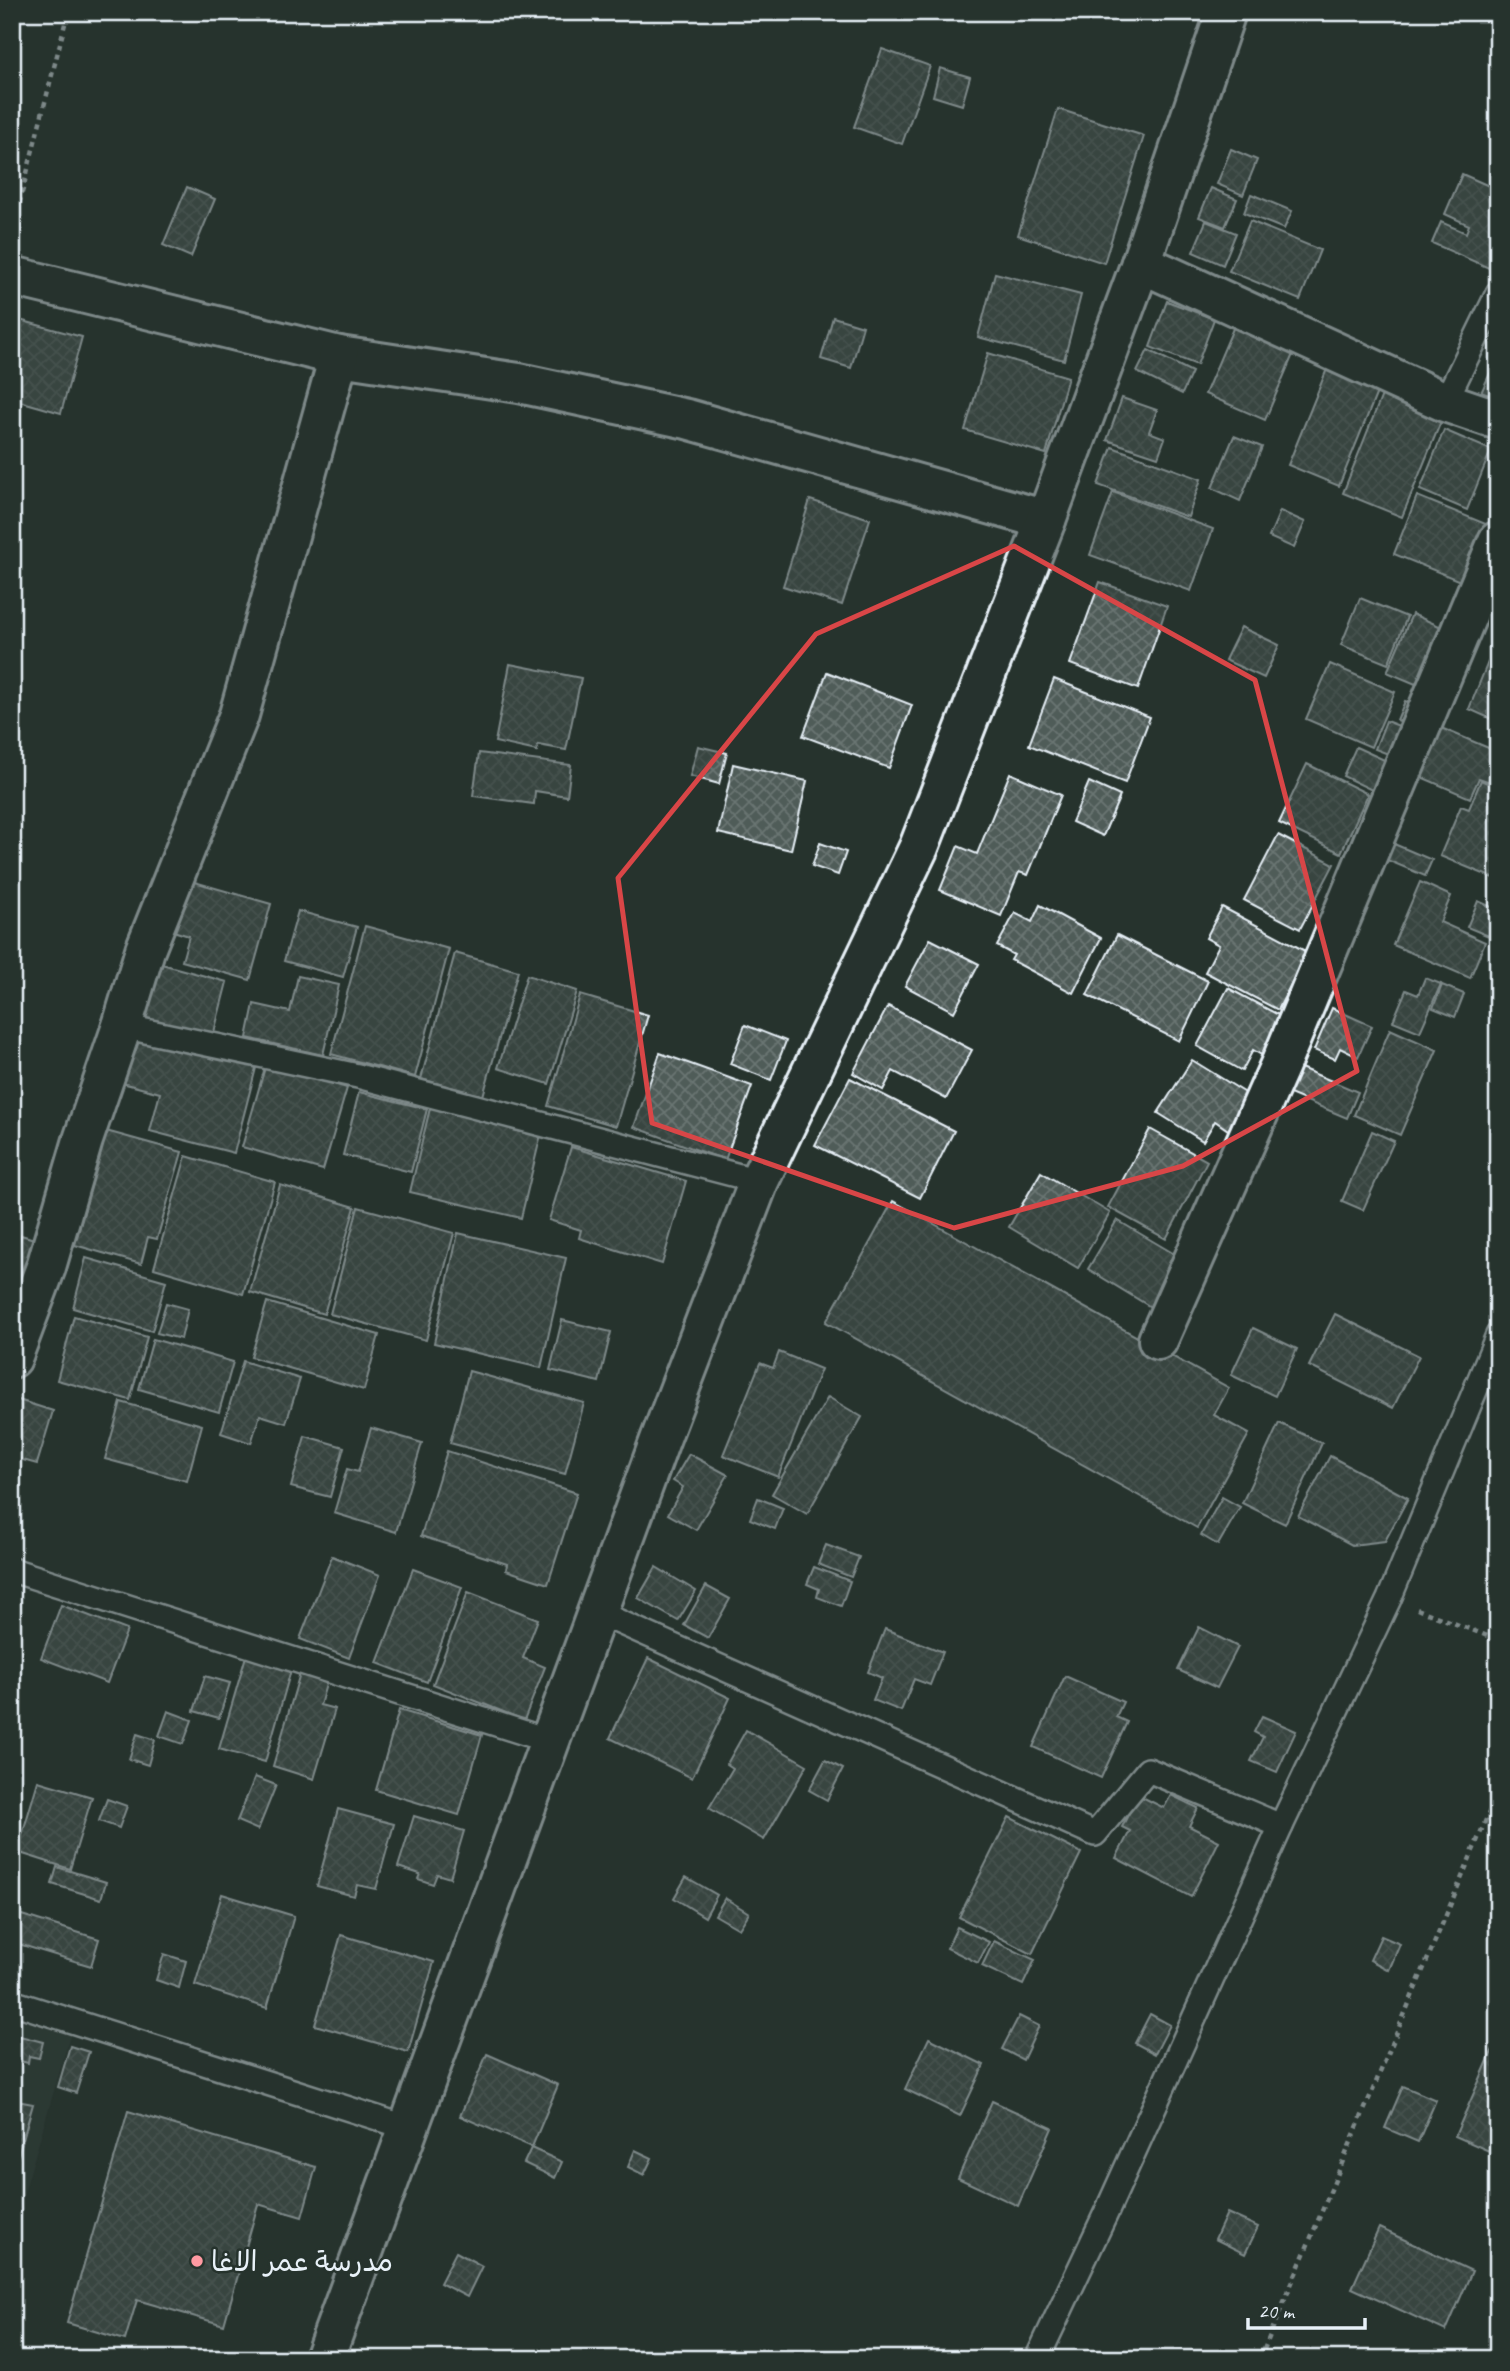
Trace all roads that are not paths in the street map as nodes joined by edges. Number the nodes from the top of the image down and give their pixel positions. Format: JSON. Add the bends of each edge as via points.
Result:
{"nodes":[{"id":1,"x":1226,"y":12,"type":"edge"},
{"id":2,"x":1141,"y":263,"type":"junction"},
{"id":3,"x":12,"y":276,"type":"edge"},
{"id":4,"x":1498,"y":293,"type":"edge"},
{"id":5,"x":339,"y":356,"type":"junction"},
{"id":6,"x":1445,"y":402,"type":"junction"},
{"id":7,"x":1498,"y":420,"type":"edge"},
{"id":8,"x":1046,"y":520,"type":"junction"},
{"id":9,"x":1498,"y":541,"type":"edge"},
{"id":10,"x":122,"y":1027,"type":"junction"},
{"id":11,"x":759,"y":1181,"type":"junction"},
{"id":12,"x":1498,"y":1335,"type":"edge"},
{"id":13,"x":1158,"y":1340,"type":"dead end"},
{"id":14,"x":12,"y":1358,"type":"edge"},
{"id":15,"x":12,"y":1570,"type":"edge"},
{"id":16,"x":597,"y":1612,"type":"junction"},
{"id":17,"x":550,"y":1741,"type":"junction"},
{"id":18,"x":1281,"y":1826,"type":"junction"},
{"id":19,"x":12,"y":2002,"type":"edge"},
{"id":20,"x":409,"y":2128,"type":"junction"},
{"id":21,"x":324,"y":2359,"type":"edge"},
{"id":22,"x":1037,"y":2359,"type":"edge"}],
"edges":[{"from":1,"to":2,"type":"street"},
{"from":2,"to":6,"type":"street"},
{"from":2,"to":8,"type":"street"},
{"from":3,"to":5,"type":"street"},
{"from":4,"to":6,"type":"lane"},
{"from":5,"to":8,"type":"street","via":[[519,383],[687,419]]},
{"from":5,"to":10,"type":"street","via":[[239,715],[145,950]]},
{"from":6,"to":7,"type":"street"},
{"from":8,"to":11,"type":"street","via":[[919,847]]},
{"from":9,"to":13,"type":"street","via":[[1280,1065]]},
{"from":10,"to":11,"type":"lane","via":[[358,1076]]},
{"from":10,"to":14,"type":"street","via":[[46,1267]]},
{"from":11,"to":16,"type":"street"},
{"from":12,"to":18,"type":"lane","via":[[1389,1599]]},
{"from":15,"to":17,"type":"lane"},
{"from":16,"to":17,"type":"street"},
{"from":16,"to":18,"type":"lane","via":[[1095,1834],[1148,1770]]},
{"from":17,"to":20,"type":"street"},
{"from":18,"to":22,"type":"lane"},
{"from":19,"to":20,"type":"lane"},
{"from":20,"to":21,"type":"street"}]}
